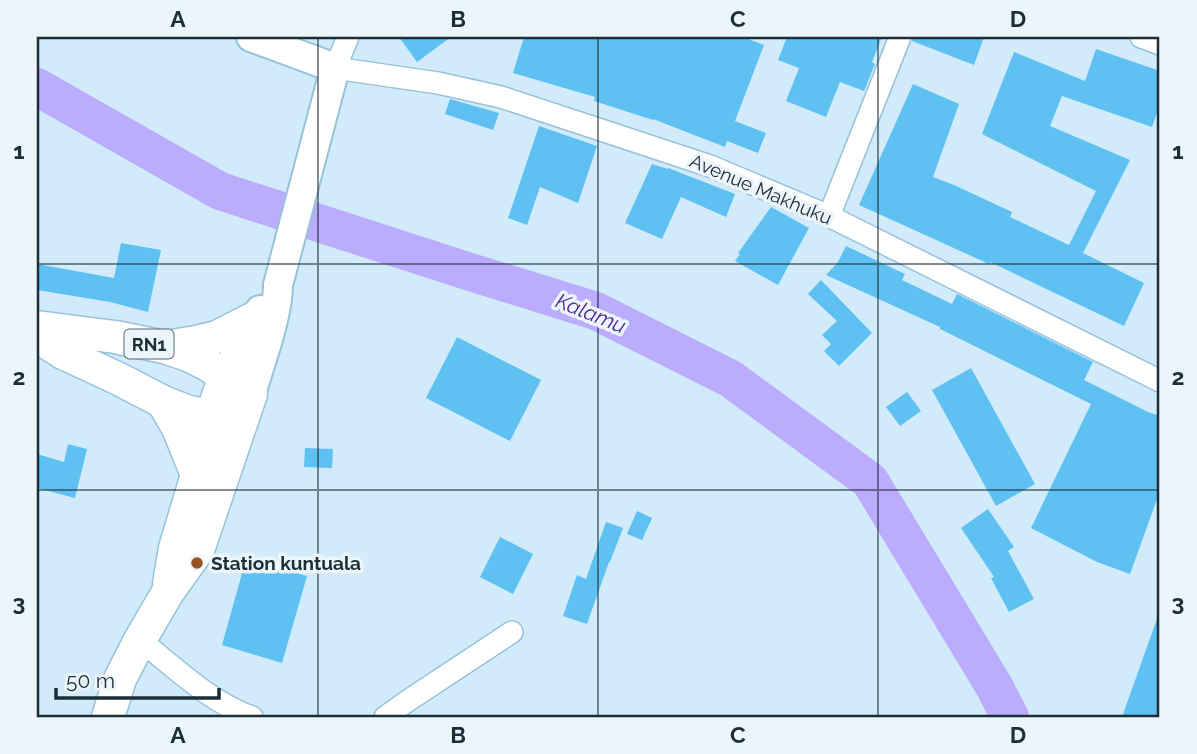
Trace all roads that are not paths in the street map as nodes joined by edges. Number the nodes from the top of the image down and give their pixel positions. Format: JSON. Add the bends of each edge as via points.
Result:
{"nodes":[{"id":1,"x":251,"y":37,"type":"edge"},
{"id":2,"x":348,"y":37,"type":"edge"},
{"id":3,"x":900,"y":37,"type":"edge"},
{"id":4,"x":1141,"y":37,"type":"edge"},
{"id":5,"x":1160,"y":44,"type":"edge"},
{"id":6,"x":335,"y":68,"type":"junction"},
{"id":7,"x":829,"y":216,"type":"junction"},
{"id":8,"x":280,"y":277,"type":"junction"},
{"id":9,"x":254,"y":318,"type":"junction"},
{"id":10,"x":37,"y":327,"type":"edge"},
{"id":11,"x":37,"y":336,"type":"edge"},
{"id":12,"x":164,"y":347,"type":"junction"},
{"id":13,"x":225,"y":376,"type":"junction"},
{"id":14,"x":1160,"y":381,"type":"edge"},
{"id":15,"x":163,"y":402,"type":"junction"},
{"id":16,"x":234,"y":411,"type":"junction"},
{"id":17,"x":197,"y":475,"type":"junction"},
{"id":18,"x":168,"y":593,"type":"junction"},
{"id":19,"x":512,"y":632,"type":"dead end"},
{"id":20,"x":139,"y":640,"type":"junction"},
{"id":21,"x":108,"y":717,"type":"edge"},
{"id":22,"x":252,"y":717,"type":"edge"},
{"id":23,"x":386,"y":717,"type":"edge"}],
"edges":[{"from":1,"to":6,"type":"main road"},
{"from":2,"to":6,"type":"street"},
{"from":3,"to":7,"type":"street"},
{"from":4,"to":5,"type":"street"},
{"from":6,"to":7,"type":"street","name":"Avenue Makhuku","via":[[501,97],[710,166]]},
{"from":6,"to":8,"type":"main road"},
{"from":7,"to":14,"type":"street","name":"Avenue Makhuku"},
{"from":8,"to":9,"type":"main road"},
{"from":8,"to":16,"type":"main road","via":[[278,297]]},
{"from":9,"to":12,"type":"highway","via":[[217,337]]},
{"from":9,"to":13,"type":"main road"},
{"from":10,"to":12,"type":"highway","number":"RN1"},
{"from":11,"to":15,"type":"highway","number":"RN1"},
{"from":12,"to":13,"type":"highway","number":"RN1"},
{"from":13,"to":16,"type":"highway"},
{"from":15,"to":16,"type":"highway","number":"RN1","via":[[189,412]]},
{"from":15,"to":17,"type":"highway"},
{"from":16,"to":17,"type":"highway"},
{"from":16,"to":18,"type":"highway","via":[[198,550]]},
{"from":17,"to":18,"type":"highway","via":[[174,548]]},
{"from":18,"to":20,"type":"highway"},
{"from":19,"to":23,"type":"street"},
{"from":20,"to":21,"type":"highway"},
{"from":20,"to":22,"type":"street","via":[[215,698]]}]}
